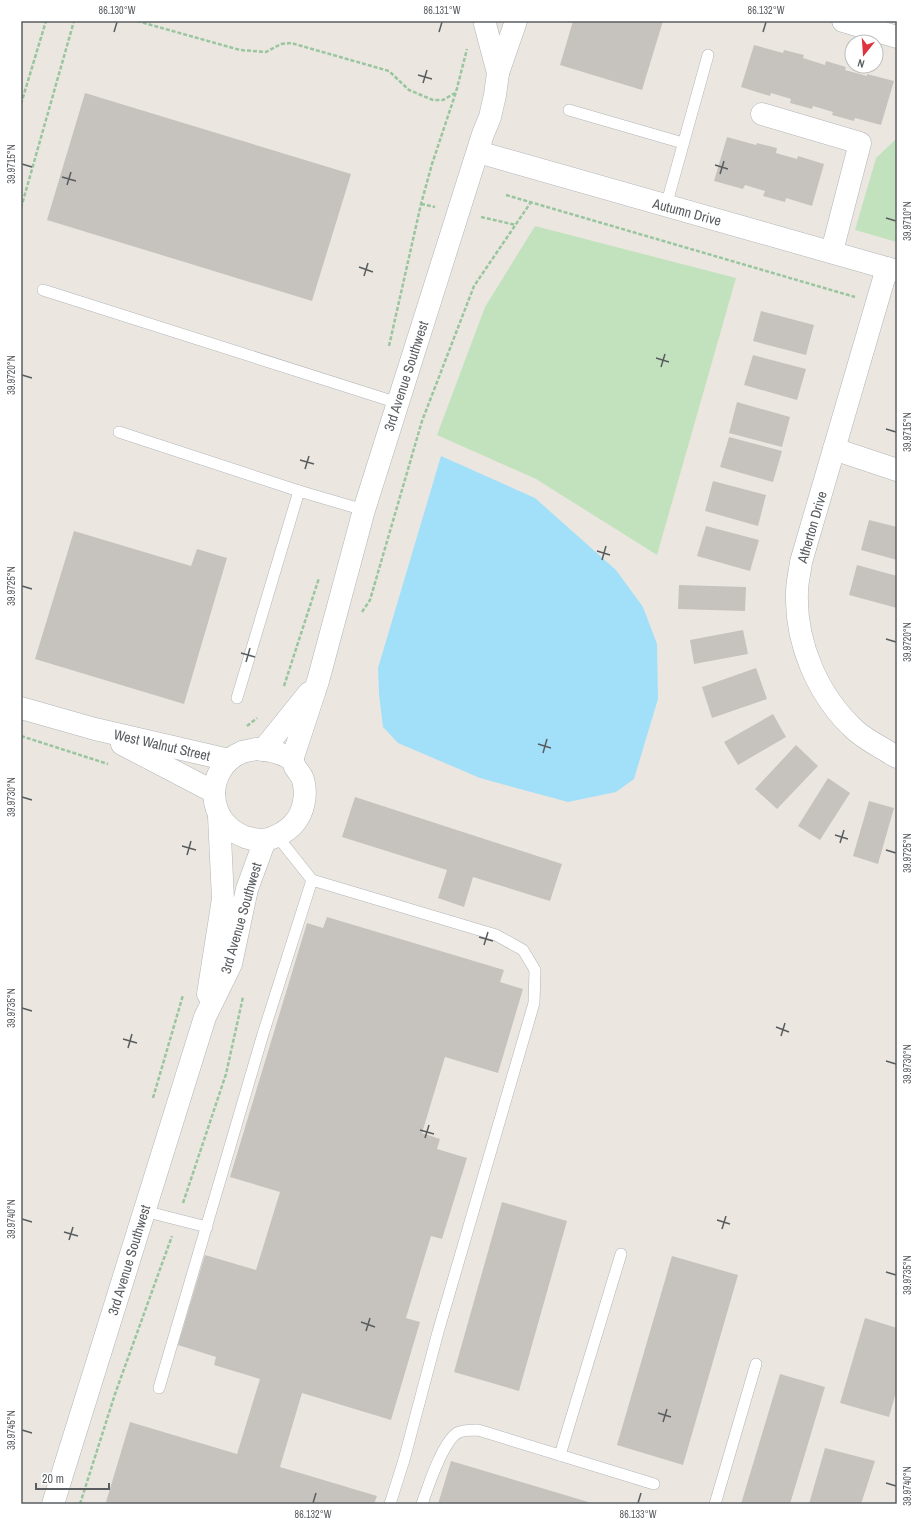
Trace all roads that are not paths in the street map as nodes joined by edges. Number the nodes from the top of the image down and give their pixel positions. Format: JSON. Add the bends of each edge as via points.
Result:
{"nodes":[{"id":1,"x":485,"y":21,"type":"edge"},
{"id":2,"x":516,"y":21,"type":"edge"},
{"id":3,"x":843,"y":21,"type":"edge"},
{"id":4,"x":897,"y":37,"type":"edge"},
{"id":5,"x":708,"y":55,"type":"dead end"},
{"id":6,"x":498,"y":73,"type":"junction"},
{"id":7,"x":569,"y":110,"type":"dead end"},
{"id":8,"x":762,"y":114,"type":"dead end"},
{"id":9,"x":683,"y":143,"type":"junction"},
{"id":10,"x":478,"y":152,"type":"junction"},
{"id":11,"x":666,"y":206,"type":"junction"},
{"id":12,"x":832,"y":251,"type":"junction"},
{"id":13,"x":892,"y":269,"type":"edge"},
{"id":14,"x":43,"y":290,"type":"dead end"},
{"id":15,"x":398,"y":403,"type":"junction"},
{"id":16,"x":119,"y":432,"type":"dead end"},
{"id":17,"x":834,"y":449,"type":"junction"},
{"id":18,"x":897,"y":470,"type":"edge"},
{"id":19,"x":299,"y":491,"type":"junction"},
{"id":20,"x":364,"y":510,"type":"junction"},
{"id":21,"x":318,"y":681,"type":"junction"},
{"id":22,"x":237,"y":698,"type":"dead end"},
{"id":23,"x":21,"y":708,"type":"edge"},
{"id":24,"x":95,"y":729,"type":"junction"},
{"id":25,"x":263,"y":750,"type":"junction"},
{"id":26,"x":897,"y":756,"type":"edge"},
{"id":27,"x":229,"y":760,"type":"junction"},
{"id":28,"x":292,"y":760,"type":"junction"},
{"id":29,"x":214,"y":792,"type":"junction"},
{"id":30,"x":220,"y":816,"type":"junction"},
{"id":31,"x":271,"y":838,"type":"junction"},
{"id":32,"x":312,"y":880,"type":"junction"},
{"id":33,"x":205,"y":1017,"type":"junction"},
{"id":34,"x":144,"y":1210,"type":"junction"},
{"id":35,"x":207,"y":1227,"type":"junction"},
{"id":36,"x":622,"y":1254,"type":"dead end"},
{"id":37,"x":756,"y":1364,"type":"dead end"},
{"id":38,"x":159,"y":1388,"type":"dead end"},
{"id":39,"x":560,"y":1455,"type":"junction"},
{"id":40,"x":654,"y":1484,"type":"dead end"},
{"id":41,"x":53,"y":1504,"type":"edge"},
{"id":42,"x":390,"y":1504,"type":"edge"},
{"id":43,"x":422,"y":1504,"type":"edge"},
{"id":44,"x":714,"y":1504,"type":"edge"}],
"edges":[{"from":1,"to":6,"type":"street","name":"3rd Avenue Southwest"},
{"from":2,"to":6,"type":"street","name":"3rd Avenue Southwest"},
{"from":3,"to":4,"type":"street"},
{"from":5,"to":9,"type":"lane"},
{"from":6,"to":10,"type":"street","name":"3rd Avenue Southwest","via":[[496,95]]},
{"from":7,"to":9,"type":"lane"},
{"from":8,"to":12,"type":"street","via":[[860,143]]},
{"from":9,"to":11,"type":"lane"},
{"from":10,"to":11,"type":"street","name":"Autumn Drive"},
{"from":10,"to":15,"type":"street","name":"3rd Avenue Southwest"},
{"from":11,"to":12,"type":"street","name":"Autumn Drive"},
{"from":12,"to":13,"type":"street","name":"Autumn Drive"},
{"from":13,"to":17,"type":"street","name":"Atherton Drive"},
{"from":14,"to":15,"type":"lane"},
{"from":15,"to":20,"type":"street","name":"3rd Avenue Southwest"},
{"from":16,"to":19,"type":"lane"},
{"from":17,"to":18,"type":"street"},
{"from":17,"to":26,"type":"street","name":"Atherton Drive","via":[[801,562],[797,592],[800,627],[808,662],[828,699],[855,730],[893,756]]},
{"from":19,"to":20,"type":"lane"},
{"from":19,"to":22,"type":"lane"},
{"from":20,"to":21,"type":"street","name":"3rd Avenue Southwest"},
{"from":21,"to":25,"type":"street","name":"3rd Avenue Southwest"},
{"from":21,"to":28,"type":"street","name":"3rd Avenue Southwest"},
{"from":23,"to":24,"type":"street","name":"West Walnut Street"},
{"from":24,"to":27,"type":"street","name":"West Walnut Street"},
{"from":24,"to":29,"type":"street","name":"West Walnut Street"},
{"from":25,"to":27,"type":"street","via":[[242,752]]},
{"from":25,"to":28,"type":"street","via":[[271,750]]},
{"from":27,"to":29,"type":"street","via":[[221,769]]},
{"from":28,"to":31,"type":"street","via":[[302,778],[305,791],[303,805],[298,818],[289,828]]},
{"from":29,"to":30,"type":"street"},
{"from":30,"to":31,"type":"street","via":[[228,827],[238,834],[251,839]]},
{"from":30,"to":33,"type":"street","name":"3rd Avenue Southwest","via":[[223,899]]},
{"from":31,"to":32,"type":"lane"},
{"from":31,"to":33,"type":"street","name":"3rd Avenue Southwest","via":[[247,889],[231,964]]},
{"from":32,"to":35,"type":"lane","via":[[263,1034]]},
{"from":32,"to":42,"type":"lane","via":[[496,935],[523,950],[535,970],[534,1003]]},
{"from":33,"to":34,"type":"street","name":"3rd Avenue Southwest"},
{"from":34,"to":35,"type":"lane"},
{"from":34,"to":41,"type":"street","name":"3rd Avenue Southwest"},
{"from":35,"to":38,"type":"lane"},
{"from":36,"to":39,"type":"lane"},
{"from":37,"to":44,"type":"lane"},
{"from":39,"to":40,"type":"lane"},
{"from":39,"to":43,"type":"lane","via":[[478,1430],[458,1432],[449,1440]]}]}
